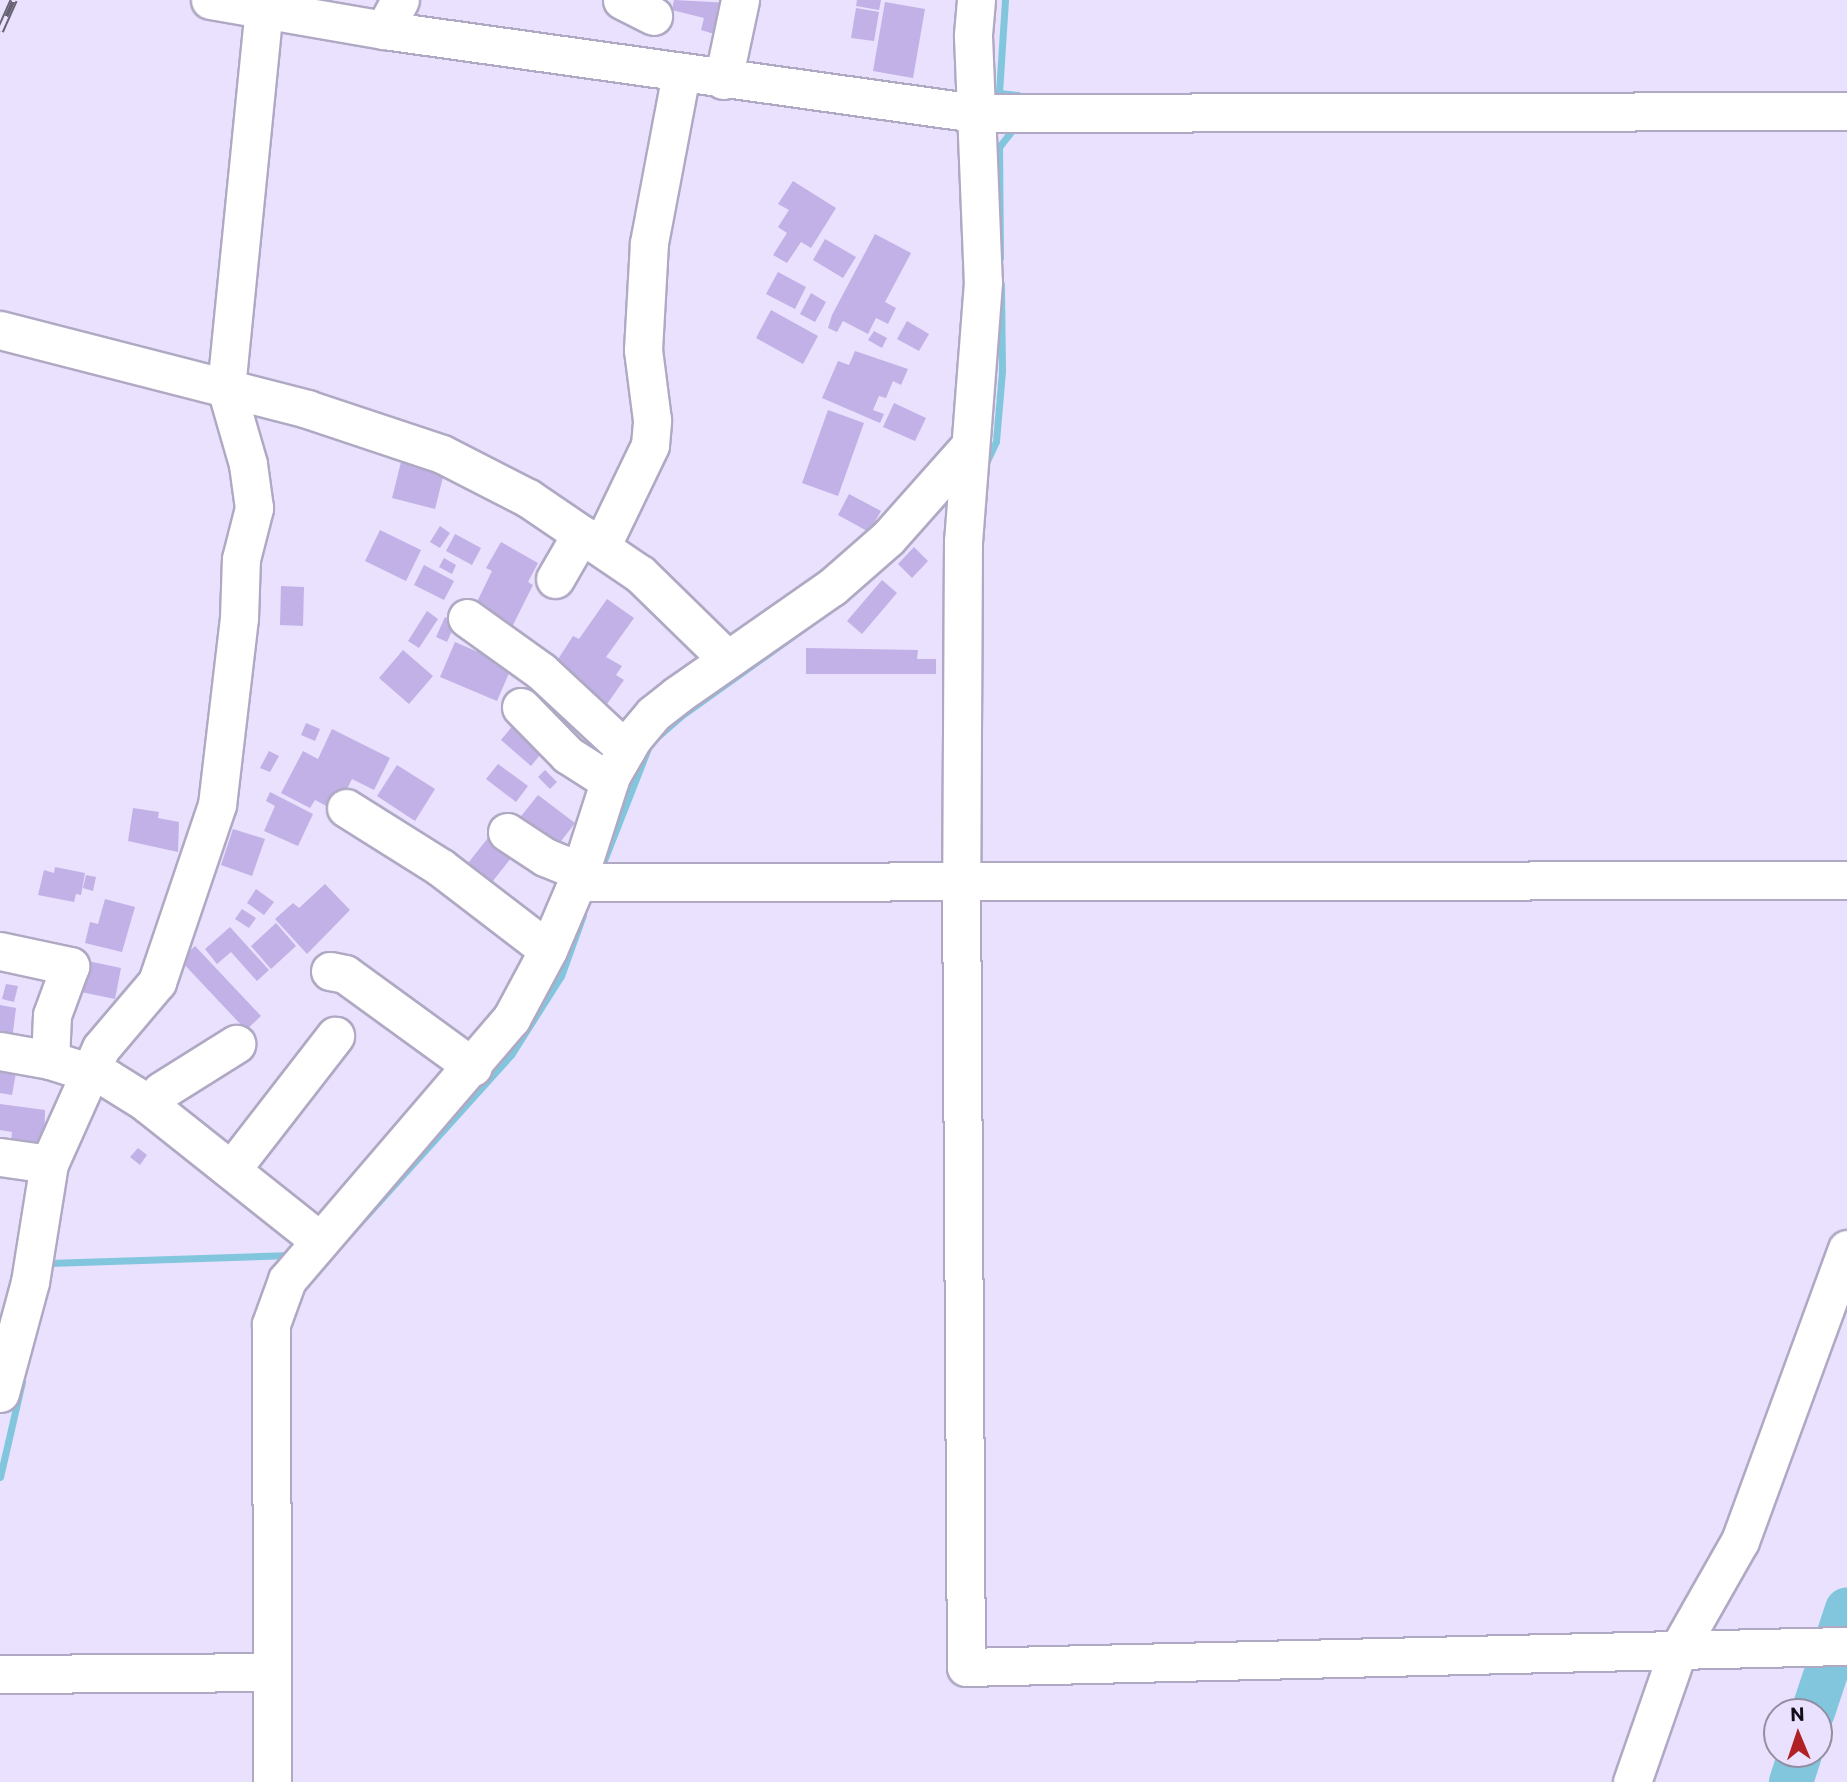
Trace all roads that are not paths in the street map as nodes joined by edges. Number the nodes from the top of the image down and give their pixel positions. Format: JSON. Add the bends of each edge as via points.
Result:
{"nodes":[{"id":1,"x":210,"y":0,"type":"edge"},
{"id":2,"x":740,"y":0,"type":"edge"},
{"id":3,"x":976,"y":0,"type":"edge"},
{"id":4,"x":264,"y":9,"type":"junction"},
{"id":5,"x":392,"y":15,"type":"edge"},
{"id":6,"x":681,"y":73,"type":"junction"},
{"id":7,"x":723,"y":80,"type":"junction"},
{"id":8,"x":1847,"y":111,"type":"edge"},
{"id":9,"x":975,"y":113,"type":"junction"},
{"id":10,"x":0,"y":330,"type":"edge"},
{"id":11,"x":226,"y":388,"type":"junction"},
{"id":12,"x":968,"y":448,"type":"junction"},
{"id":13,"x":591,"y":541,"type":"junction"},
{"id":14,"x":555,"y":579,"type":"dead end"},
{"id":15,"x":467,"y":618,"type":"dead end"},
{"id":16,"x":727,"y":659,"type":"junction"},
{"id":17,"x":521,"y":708,"type":"dead end"},
{"id":18,"x":618,"y":766,"type":"junction"},
{"id":19,"x":346,"y":808,"type":"dead end"},
{"id":20,"x":507,"y":832,"type":"dead end"},
{"id":21,"x":579,"y":876,"type":"junction"},
{"id":22,"x":961,"y":880,"type":"junction"},
{"id":23,"x":1847,"y":880,"type":"edge"},
{"id":24,"x":548,"y":950,"type":"junction"},
{"id":25,"x":0,"y":951,"type":"edge"},
{"id":26,"x":330,"y":971,"type":"dead end"},
{"id":27,"x":335,"y":1036,"type":"dead end"},
{"id":28,"x":236,"y":1044,"type":"dead end"},
{"id":29,"x":0,"y":1051,"type":"edge"},
{"id":30,"x":50,"y":1060,"type":"junction"},
{"id":31,"x":473,"y":1067,"type":"junction"},
{"id":32,"x":91,"y":1072,"type":"junction"},
{"id":33,"x":149,"y":1105,"type":"junction"},
{"id":34,"x":0,"y":1157,"type":"edge"},
{"id":35,"x":49,"y":1164,"type":"junction"},
{"id":36,"x":231,"y":1170,"type":"junction"},
{"id":37,"x":316,"y":1244,"type":"junction"},
{"id":38,"x":1847,"y":1249,"type":"edge"},
{"id":39,"x":0,"y":1393,"type":"edge"},
{"id":40,"x":1847,"y":1646,"type":"edge"},
{"id":41,"x":1689,"y":1650,"type":"junction"},
{"id":42,"x":272,"y":1672,"type":"junction"},
{"id":43,"x":0,"y":1674,"type":"edge"},
{"id":44,"x":272,"y":1782,"type":"edge"},
{"id":45,"x":1632,"y":1782,"type":"edge"}],
"edges":[{"from":1,"to":4,"type":"street"},
{"from":2,"to":7,"type":"street"},
{"from":3,"to":9,"type":"street"},
{"from":4,"to":5,"type":"street"},
{"from":4,"to":11,"type":"street"},
{"from":5,"to":6,"type":"street"},
{"from":6,"to":7,"type":"street"},
{"from":6,"to":13,"type":"street","via":[[649,243],[643,350],[652,421],[650,445]]},
{"from":7,"to":9,"type":"street"},
{"from":8,"to":9,"type":"street"},
{"from":9,"to":12,"type":"street","via":[[983,282]]},
{"from":10,"to":11,"type":"street"},
{"from":11,"to":13,"type":"street","via":[[381,430],[442,454],[528,498]]},
{"from":11,"to":32,"type":"street","via":[[248,464],[254,508],[241,559],[217,806],[158,982],[101,1048]]},
{"from":12,"to":16,"type":"street","via":[[832,587]]},
{"from":12,"to":22,"type":"street"},
{"from":13,"to":14,"type":"street"},
{"from":13,"to":16,"type":"street","via":[[640,574]]},
{"from":15,"to":18,"type":"street","via":[[541,671]]},
{"from":16,"to":18,"type":"street","via":[[653,714]]},
{"from":17,"to":18,"type":"street","via":[[568,755]]},
{"from":18,"to":21,"type":"street"},
{"from":19,"to":24,"type":"street","via":[[440,867]]},
{"from":20,"to":21,"type":"street"},
{"from":21,"to":22,"type":"street"},
{"from":21,"to":24,"type":"street"},
{"from":22,"to":23,"type":"street"},
{"from":22,"to":41,"type":"street","via":[[966,1667]]},
{"from":24,"to":31,"type":"street","via":[[511,1019]]},
{"from":25,"to":30,"type":"street","via":[[70,966],[51,1015]]},
{"from":26,"to":31,"type":"street","via":[[345,974]]},
{"from":27,"to":36,"type":"street"},
{"from":28,"to":33,"type":"street","via":[[161,1091]]},
{"from":29,"to":30,"type":"street"},
{"from":30,"to":32,"type":"street"},
{"from":31,"to":37,"type":"street"},
{"from":32,"to":33,"type":"street"},
{"from":32,"to":35,"type":"street"},
{"from":33,"to":36,"type":"street"},
{"from":34,"to":35,"type":"street"},
{"from":35,"to":39,"type":"street","via":[[30,1282]]},
{"from":36,"to":37,"type":"street"},
{"from":37,"to":42,"type":"street","via":[[288,1280],[271,1324]]},
{"from":38,"to":41,"type":"street","via":[[1740,1541]]},
{"from":40,"to":41,"type":"street"},
{"from":41,"to":45,"type":"street"},
{"from":42,"to":43,"type":"street"},
{"from":42,"to":44,"type":"street"}]}
